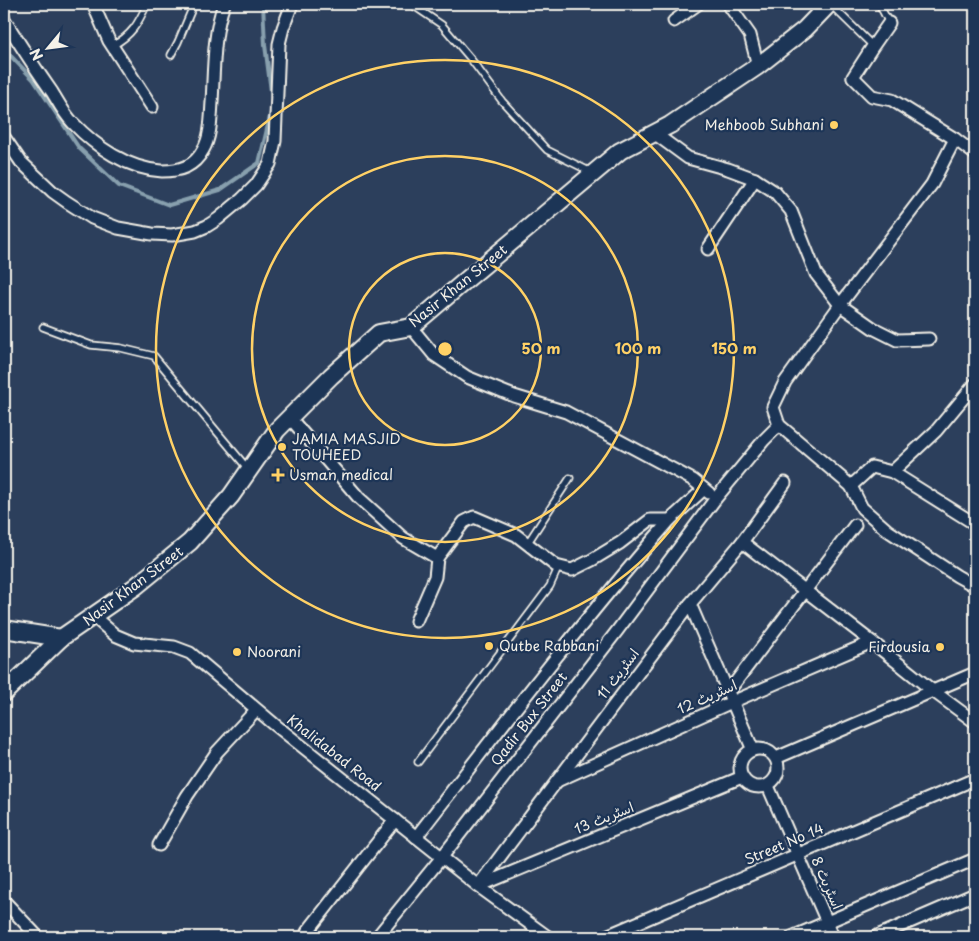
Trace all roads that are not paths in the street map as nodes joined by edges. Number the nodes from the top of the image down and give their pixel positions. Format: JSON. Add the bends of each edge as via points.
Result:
{"nodes":[{"id":1,"x":93,"y":4,"type":"edge"},
{"id":2,"x":147,"y":4,"type":"edge"},
{"id":3,"x":194,"y":4,"type":"edge"},
{"id":4,"x":224,"y":4,"type":"edge"},
{"id":5,"x":292,"y":4,"type":"edge"},
{"id":6,"x":411,"y":4,"type":"edge"},
{"id":7,"x":698,"y":4,"type":"edge"},
{"id":8,"x":728,"y":4,"type":"edge"},
{"id":9,"x":830,"y":4,"type":"edge"},
{"id":10,"x":879,"y":4,"type":"edge"},
{"id":11,"x":4,"y":18,"type":"edge"},
{"id":12,"x":674,"y":21,"type":"dead end"},
{"id":13,"x":889,"y":23,"type":"joint"},
{"id":14,"x":112,"y":46,"type":"junction"},
{"id":15,"x":873,"y":46,"type":"junction"},
{"id":16,"x":171,"y":55,"type":"dead end"},
{"id":17,"x":758,"y":66,"type":"junction"},
{"id":18,"x":152,"y":107,"type":"dead end"},
{"id":19,"x":654,"y":133,"type":"junction"},
{"id":20,"x":4,"y":137,"type":"edge"},
{"id":21,"x":955,"y":139,"type":"junction"},
{"id":22,"x":975,"y":154,"type":"edge"},
{"id":23,"x":593,"y":173,"type":"junction"},
{"id":24,"x":755,"y":179,"type":"junction"},
{"id":25,"x":708,"y":250,"type":"dead end"},
{"id":26,"x":840,"y":305,"type":"junction"},
{"id":27,"x":42,"y":327,"type":"dead end"},
{"id":28,"x":411,"y":327,"type":"junction"},
{"id":29,"x":929,"y":339,"type":"dead end"},
{"id":30,"x":975,"y":384,"type":"edge"},
{"id":31,"x":290,"y":418,"type":"junction"},
{"id":32,"x":779,"y":425,"type":"junction"},
{"id":33,"x":249,"y":470,"type":"junction"},
{"id":34,"x":892,"y":472,"type":"junction"},
{"id":35,"x":570,"y":478,"type":"dead end"},
{"id":36,"x":785,"y":482,"type":"dead end"},
{"id":37,"x":851,"y":486,"type":"junction"},
{"id":38,"x":704,"y":489,"type":"junction"},
{"id":39,"x":716,"y":498,"type":"junction"},
{"id":40,"x":670,"y":520,"type":"junction"},
{"id":41,"x":855,"y":524,"type":"dead end"},
{"id":42,"x":975,"y":524,"type":"edge"},
{"id":43,"x":742,"y":542,"type":"junction"},
{"id":44,"x":527,"y":544,"type":"junction"},
{"id":45,"x":437,"y":558,"type":"junction"},
{"id":46,"x":559,"y":566,"type":"junction"},
{"id":47,"x":975,"y":586,"type":"edge"},
{"id":48,"x":805,"y":591,"type":"junction"},
{"id":49,"x":690,"y":604,"type":"junction"},
{"id":50,"x":93,"y":616,"type":"junction"},
{"id":51,"x":416,"y":621,"type":"dead end"},
{"id":52,"x":4,"y":629,"type":"edge"},
{"id":53,"x":61,"y":638,"type":"junction"},
{"id":54,"x":872,"y":642,"type":"junction"},
{"id":55,"x":975,"y":673,"type":"edge"},
{"id":56,"x":933,"y":690,"type":"junction"},
{"id":57,"x":4,"y":693,"type":"edge"},
{"id":58,"x":730,"y":697,"type":"junction"},
{"id":59,"x":256,"y":710,"type":"junction"},
{"id":60,"x":975,"y":722,"type":"edge"},
{"id":61,"x":753,"y":750,"type":"junction"},
{"id":62,"x":776,"y":758,"type":"junction"},
{"id":63,"x":418,"y":762,"type":"dead end"},
{"id":64,"x":742,"y":777,"type":"junction"},
{"id":65,"x":975,"y":779,"type":"edge"},
{"id":66,"x":556,"y":782,"type":"junction"},
{"id":67,"x":768,"y":786,"type":"junction"},
{"id":68,"x":395,"y":820,"type":"junction"},
{"id":69,"x":416,"y":837,"type":"junction"},
{"id":70,"x":159,"y":845,"type":"dead end"},
{"id":71,"x":798,"y":854,"type":"junction"},
{"id":72,"x":442,"y":858,"type":"junction"},
{"id":73,"x":975,"y":860,"type":"edge"},
{"id":74,"x":478,"y":886,"type":"junction"},
{"id":75,"x":975,"y":894,"type":"edge"},
{"id":76,"x":4,"y":901,"type":"edge"},
{"id":77,"x":827,"y":922,"type":"junction"},
{"id":78,"x":307,"y":932,"type":"dead end"},
{"id":79,"x":38,"y":937,"type":"edge"},
{"id":80,"x":377,"y":937,"type":"edge"},
{"id":81,"x":548,"y":937,"type":"edge"},
{"id":82,"x":604,"y":937,"type":"edge"},
{"id":83,"x":792,"y":937,"type":"edge"},
{"id":84,"x":833,"y":937,"type":"edge"},
{"id":85,"x":875,"y":937,"type":"edge"}],
"edges":[{"from":1,"to":14,"type":"street"},
{"from":2,"to":14,"type":"lane","via":[[140,21],[122,41]]},
{"from":3,"to":16,"type":"lane"},
{"from":4,"to":11,"type":"street","via":[[217,25],[208,139],[196,160],[186,168],[173,171],[136,166],[97,145],[72,122]]},
{"from":5,"to":20,"type":"street","via":[[279,44],[270,164],[242,199],[207,226],[172,235],[152,234],[118,228],[92,218],[53,192],[21,162]]},
{"from":6,"to":23,"type":"lane","via":[[442,25],[502,101],[547,150]]},
{"from":7,"to":12,"type":"street"},
{"from":8,"to":17,"type":"street","via":[[750,34]]},
{"from":9,"to":15,"type":"lane"},
{"from":9,"to":17,"type":"street","name":"Nasir Khan Street","via":[[805,29]]},
{"from":10,"to":13,"type":"lane"},
{"from":13,"to":15,"type":"street"},
{"from":14,"to":18,"type":"street"},
{"from":15,"to":21,"type":"street","via":[[853,77],[872,96],[892,100]]},
{"from":17,"to":19,"type":"street","name":"Nasir Khan Street"},
{"from":19,"to":23,"type":"street","name":"Nasir Khan Street","via":[[620,151]]},
{"from":19,"to":24,"type":"street","via":[[688,158]]},
{"from":21,"to":22,"type":"street"},
{"from":21,"to":26,"type":"street","via":[[932,184]]},
{"from":23,"to":28,"type":"street","name":"Nasir Khan Street"},
{"from":24,"to":25,"type":"street"},
{"from":24,"to":26,"type":"street","via":[[775,192],[792,211],[816,274]]},
{"from":26,"to":29,"type":"street","via":[[897,340]]},
{"from":26,"to":32,"type":"street","via":[[785,382],[773,407]]},
{"from":27,"to":33,"type":"lane","via":[[91,344],[154,356]]},
{"from":28,"to":31,"type":"street","name":"Nasir Khan Street","via":[[379,333]]},
{"from":28,"to":38,"type":"street","via":[[434,355],[467,377],[566,412]]},
{"from":30,"to":34,"type":"street","via":[[936,431]]},
{"from":31,"to":33,"type":"street","name":"Nasir Khan Street","via":[[277,430]]},
{"from":31,"to":45,"type":"street","via":[[359,498],[403,538]]},
{"from":32,"to":37,"type":"street"},
{"from":32,"to":39,"type":"street","name":"Qadir Bux Street"},
{"from":33,"to":50,"type":"street","name":"Nasir Khan Street","via":[[231,496],[190,542]]},
{"from":34,"to":37,"type":"street","via":[[872,467]]},
{"from":34,"to":42,"type":"street"},
{"from":35,"to":44,"type":"lane"},
{"from":36,"to":43,"type":"street","name":"اسٹریٹ 11"},
{"from":37,"to":47,"type":"street","via":[[862,508],[887,530]]},
{"from":38,"to":39,"type":"street"},
{"from":38,"to":40,"type":"street"},
{"from":39,"to":72,"type":"street","name":"Qadir Bux Street"},
{"from":40,"to":46,"type":"street","via":[[650,520],[620,543],[572,570]]},
{"from":40,"to":69,"type":"street"},
{"from":41,"to":48,"type":"street"},
{"from":43,"to":48,"type":"street"},
{"from":43,"to":49,"type":"street","name":"اسٹریٹ 11"},
{"from":44,"to":45,"type":"street","via":[[516,535],[474,517],[464,522]]},
{"from":44,"to":46,"type":"street"},
{"from":45,"to":51,"type":"street","via":[[435,577]]},
{"from":46,"to":63,"type":"lane","via":[[550,586]]},
{"from":48,"to":54,"type":"street"},
{"from":48,"to":58,"type":"street"},
{"from":49,"to":58,"type":"street"},
{"from":49,"to":66,"type":"street","name":"اسٹریٹ 11"},
{"from":50,"to":53,"type":"street","name":"Nasir Khan Street"},
{"from":50,"to":59,"type":"street","name":"Khalidabad Road","via":[[115,634],[134,643],[174,647],[190,653]]},
{"from":52,"to":53,"type":"street"},
{"from":53,"to":57,"type":"street","name":"Nasir Khan Street"},
{"from":54,"to":56,"type":"street"},
{"from":54,"to":58,"type":"street","name":"اسٹریٹ 12"},
{"from":55,"to":56,"type":"street"},
{"from":56,"to":60,"type":"street"},
{"from":56,"to":62,"type":"street"},
{"from":58,"to":61,"type":"street"},
{"from":58,"to":66,"type":"street","name":"اسٹریٹ 12"},
{"from":59,"to":68,"type":"street","name":"Khalidabad Road"},
{"from":59,"to":70,"type":"street","via":[[218,752],[187,796]]},
{"from":61,"to":62,"type":"street","via":[[763,749]]},
{"from":61,"to":64,"type":"street","via":[[742,759]]},
{"from":62,"to":67,"type":"street","via":[[778,774]]},
{"from":64,"to":67,"type":"street","via":[[755,787]]},
{"from":64,"to":74,"type":"street","name":"اسٹریٹ 13"},
{"from":65,"to":71,"type":"street","name":"Street No 14"},
{"from":66,"to":74,"type":"street","name":"اسٹریٹ 11"},
{"from":67,"to":71,"type":"street","name":"اسٹریٹ 8"},
{"from":68,"to":69,"type":"street","name":"Khalidabad Road"},
{"from":68,"to":78,"type":"street"},
{"from":69,"to":72,"type":"street","name":"Khalidabad Road"},
{"from":71,"to":77,"type":"street","name":"اسٹریٹ 8"},
{"from":71,"to":82,"type":"street","name":"Street No 14"},
{"from":72,"to":74,"type":"street","name":"Khalidabad Road"},
{"from":72,"to":80,"type":"street","name":"Qadir Bux Street"},
{"from":73,"to":77,"type":"street"},
{"from":74,"to":81,"type":"street","name":"Khalidabad Road"},
{"from":75,"to":85,"type":"street"},
{"from":76,"to":79,"type":"street"},
{"from":77,"to":83,"type":"street"},
{"from":77,"to":84,"type":"street","name":"اسٹریٹ 8"}]}
